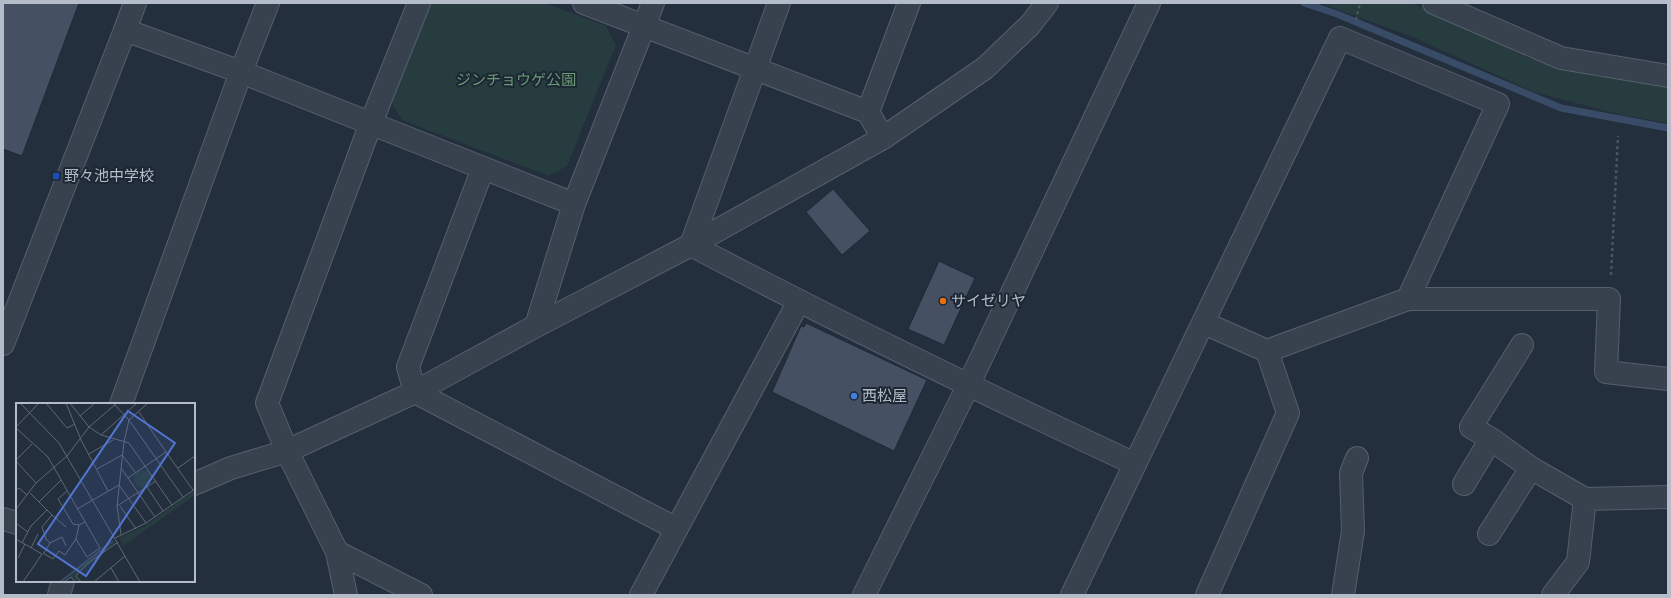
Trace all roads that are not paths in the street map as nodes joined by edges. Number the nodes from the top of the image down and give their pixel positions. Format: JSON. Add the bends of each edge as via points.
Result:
{"nodes":[{"id":1,"x":135,"y":3,"type":"edge"},
{"id":2,"x":268,"y":3,"type":"edge"},
{"id":3,"x":419,"y":3,"type":"edge"},
{"id":4,"x":584,"y":3,"type":"edge"},
{"id":5,"x":653,"y":3,"type":"edge"},
{"id":6,"x":779,"y":3,"type":"edge"},
{"id":7,"x":909,"y":3,"type":"edge"},
{"id":8,"x":1047,"y":3,"type":"edge"},
{"id":9,"x":1149,"y":3,"type":"edge"},
{"id":10,"x":1434,"y":3,"type":"edge"},
{"id":11,"x":644,"y":27,"type":"junction"},
{"id":12,"x":125,"y":30,"type":"junction"},
{"id":13,"x":754,"y":69,"type":"junction"},
{"id":14,"x":241,"y":72,"type":"junction"},
{"id":15,"x":1668,"y":76,"type":"edge"},
{"id":16,"x":868,"y":112,"type":"junction"},
{"id":17,"x":371,"y":123,"type":"junction"},
{"id":18,"x":883,"y":138,"type":"junction"},
{"id":19,"x":483,"y":168,"type":"junction"},
{"id":20,"x":574,"y":204,"type":"junction"},
{"id":21,"x":691,"y":245,"type":"junction"},
{"id":22,"x":1408,"y":299,"type":"junction"},
{"id":23,"x":798,"y":301,"type":"junction"},
{"id":24,"x":1204,"y":323,"type":"junction"},
{"id":25,"x":536,"y":326,"type":"junction"},
{"id":26,"x":3,"y":344,"type":"edge"},
{"id":27,"x":1522,"y":345,"type":"dead end"},
{"id":28,"x":1267,"y":351,"type":"junction"},
{"id":29,"x":1668,"y":379,"type":"edge"},
{"id":30,"x":968,"y":386,"type":"junction"},
{"id":31,"x":415,"y":392,"type":"junction"},
{"id":32,"x":121,"y":403,"type":"edge"},
{"id":33,"x":1491,"y":439,"type":"junction"},
{"id":34,"x":287,"y":451,"type":"junction"},
{"id":35,"x":1357,"y":458,"type":"dead end"},
{"id":36,"x":1135,"y":464,"type":"junction"},
{"id":37,"x":1531,"y":468,"type":"junction"},
{"id":38,"x":195,"y":484,"type":"edge"},
{"id":39,"x":1464,"y":484,"type":"dead end"},
{"id":40,"x":1668,"y":497,"type":"edge"},
{"id":41,"x":1585,"y":499,"type":"junction"},
{"id":42,"x":3,"y":519,"type":"edge"},
{"id":43,"x":16,"y":523,"type":"edge"},
{"id":44,"x":675,"y":528,"type":"junction"},
{"id":45,"x":1489,"y":534,"type":"dead end"},
{"id":46,"x":337,"y":552,"type":"junction"},
{"id":47,"x":62,"y":582,"type":"edge"},
{"id":48,"x":59,"y":595,"type":"edge"},
{"id":49,"x":346,"y":595,"type":"edge"},
{"id":50,"x":421,"y":595,"type":"edge"},
{"id":51,"x":641,"y":595,"type":"edge"},
{"id":52,"x":864,"y":595,"type":"edge"},
{"id":53,"x":1072,"y":595,"type":"edge"},
{"id":54,"x":1207,"y":595,"type":"edge"},
{"id":55,"x":1343,"y":595,"type":"edge"},
{"id":56,"x":1553,"y":595,"type":"edge"}],
"edges":[{"from":1,"to":12,"type":"street"},
{"from":2,"to":14,"type":"street"},
{"from":3,"to":17,"type":"street"},
{"from":4,"to":11,"type":"street"},
{"from":5,"to":11,"type":"street"},
{"from":6,"to":13,"type":"street"},
{"from":7,"to":16,"type":"street"},
{"from":8,"to":18,"type":"street","via":[[1030,25],[985,68]]},
{"from":9,"to":30,"type":"street"},
{"from":10,"to":15,"type":"street","via":[[1561,58]]},
{"from":11,"to":13,"type":"street"},
{"from":11,"to":20,"type":"street"},
{"from":12,"to":14,"type":"street"},
{"from":12,"to":26,"type":"street"},
{"from":13,"to":16,"type":"street"},
{"from":13,"to":21,"type":"street"},
{"from":14,"to":17,"type":"street"},
{"from":14,"to":32,"type":"street"},
{"from":16,"to":18,"type":"street"},
{"from":17,"to":19,"type":"street"},
{"from":17,"to":34,"type":"street","via":[[267,403]]},
{"from":18,"to":21,"type":"street"},
{"from":19,"to":20,"type":"street"},
{"from":19,"to":31,"type":"street","via":[[408,366]]},
{"from":20,"to":25,"type":"street"},
{"from":21,"to":23,"type":"street"},
{"from":21,"to":25,"type":"street"},
{"from":22,"to":24,"type":"street","via":[[1498,104],[1340,38]]},
{"from":22,"to":28,"type":"street"},
{"from":22,"to":29,"type":"street","via":[[1609,299],[1606,372]]},
{"from":23,"to":30,"type":"street"},
{"from":23,"to":44,"type":"street"},
{"from":24,"to":28,"type":"street"},
{"from":24,"to":36,"type":"street"},
{"from":25,"to":31,"type":"street"},
{"from":27,"to":33,"type":"street","via":[[1471,427]]},
{"from":28,"to":54,"type":"street","via":[[1288,413]]},
{"from":30,"to":36,"type":"street"},
{"from":30,"to":52,"type":"street"},
{"from":31,"to":34,"type":"street"},
{"from":31,"to":44,"type":"street"},
{"from":33,"to":37,"type":"street"},
{"from":33,"to":39,"type":"street"},
{"from":34,"to":38,"type":"street","via":[[231,468]]},
{"from":34,"to":46,"type":"street"},
{"from":35,"to":55,"type":"street","via":[[1351,473],[1353,531]]},
{"from":36,"to":53,"type":"street"},
{"from":37,"to":41,"type":"street"},
{"from":37,"to":45,"type":"street"},
{"from":40,"to":41,"type":"street"},
{"from":41,"to":56,"type":"street","via":[[1578,562]]},
{"from":42,"to":43,"type":"street"},
{"from":44,"to":51,"type":"street"},
{"from":46,"to":49,"type":"street"},
{"from":46,"to":50,"type":"street"},
{"from":47,"to":48,"type":"street"}]}
